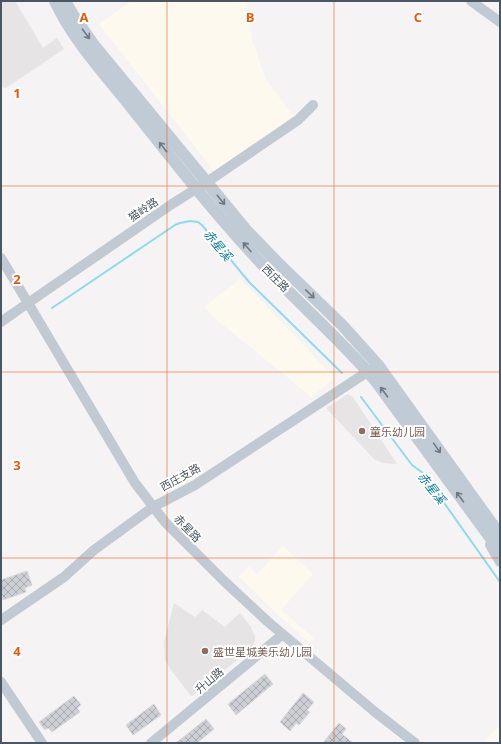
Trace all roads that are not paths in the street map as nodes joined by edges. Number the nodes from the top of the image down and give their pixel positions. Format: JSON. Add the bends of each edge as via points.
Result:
{"nodes":[{"id":1,"x":55,"y":1,"type":"edge"},
{"id":2,"x":65,"y":1,"type":"edge"},
{"id":3,"x":470,"y":1,"type":"edge"},
{"id":4,"x":500,"y":22,"type":"edge"},
{"id":5,"x":313,"y":104,"type":"dead end"},
{"id":6,"x":206,"y":182,"type":"junction"},
{"id":7,"x":196,"y":188,"type":"junction"},
{"id":8,"x":1,"y":258,"type":"edge"},
{"id":9,"x":28,"y":303,"type":"junction"},
{"id":10,"x":1,"y":322,"type":"edge"},
{"id":11,"x":373,"y":368,"type":"junction"},
{"id":12,"x":153,"y":507,"type":"junction"},
{"id":13,"x":478,"y":512,"type":"junction"},
{"id":14,"x":500,"y":527,"type":"edge"},
{"id":15,"x":500,"y":536,"type":"edge"},
{"id":16,"x":500,"y":551,"type":"edge"},
{"id":17,"x":500,"y":562,"type":"edge"},
{"id":18,"x":1,"y":620,"type":"edge"},
{"id":19,"x":282,"y":635,"type":"junction"},
{"id":20,"x":1,"y":682,"type":"edge"},
{"id":21,"x":42,"y":743,"type":"edge"},
{"id":22,"x":151,"y":743,"type":"edge"},
{"id":23,"x":415,"y":743,"type":"edge"}],
"edges":[{"from":7,"to":1,"type":"main road","name":"西庄路","one_way":true,"via":[[90,55]]},
{"from":2,"to":6,"type":"main road","name":"西庄路","one_way":true,"via":[[93,44]]},
{"from":3,"to":4,"type":"street"},
{"from":5,"to":6,"type":"street","name":"猫岭路","via":[[298,120]]},
{"from":6,"to":7,"type":"street","name":"猫岭路"},
{"from":6,"to":11,"type":"main road","name":"西庄路","one_way":true,"via":[[254,238],[342,325]]},
{"from":7,"to":9,"type":"street","name":"猫岭路"},
{"from":11,"to":7,"type":"main road","name":"西庄路","one_way":true,"via":[[263,265]]},
{"from":8,"to":9,"type":"street"},
{"from":9,"to":10,"type":"street"},
{"from":9,"to":12,"type":"street","name":"赤星路","via":[[135,483]]},
{"from":11,"to":12,"type":"street","name":"西庄支路","via":[[195,485]]},
{"from":11,"to":13,"type":"main road","name":"西庄路","via":[[382,389]]},
{"from":12,"to":18,"type":"street","name":"西庄支路","via":[[94,550],[64,577]]},
{"from":12,"to":19,"type":"street","name":"赤星路","via":[[172,530]]},
{"from":13,"to":14,"type":"street"},
{"from":13,"to":15,"type":"main road","name":"西庄路"},
{"from":13,"to":16,"type":"main road","name":"西庄路"},
{"from":13,"to":17,"type":"street"},
{"from":19,"to":22,"type":"street","name":"升山路"},
{"from":19,"to":23,"type":"street","name":"赤星路"},
{"from":20,"to":21,"type":"street"}]}
